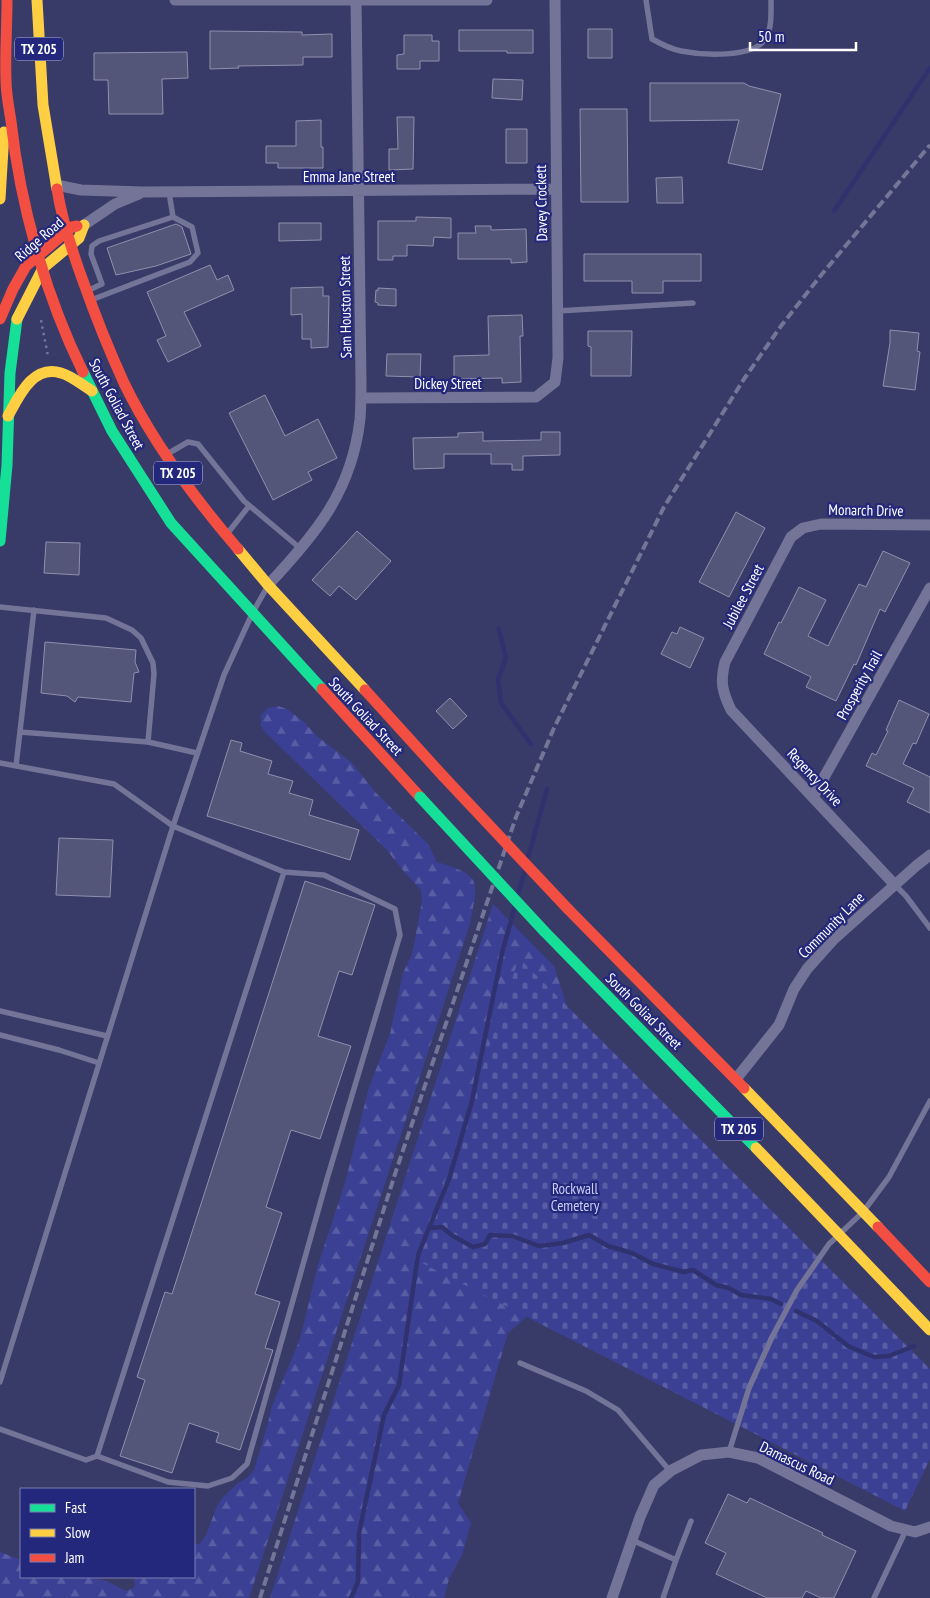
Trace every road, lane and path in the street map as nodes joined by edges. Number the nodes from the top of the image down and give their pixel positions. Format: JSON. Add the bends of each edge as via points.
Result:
{"nodes":[{"id":1,"x":7,"y":0,"type":"edge"},
{"id":2,"x":37,"y":0,"type":"edge"},
{"id":3,"x":175,"y":0,"type":"edge"},
{"id":4,"x":486,"y":0,"type":"edge"},
{"id":5,"x":554,"y":0,"type":"edge"},
{"id":6,"x":646,"y":0,"type":"edge"},
{"id":7,"x":771,"y":0,"type":"edge"},
{"id":8,"x":356,"y":1,"type":"edge"},
{"id":9,"x":6,"y":81,"type":"junction"},
{"id":10,"x":56,"y":185,"type":"junction"},
{"id":11,"x":556,"y":189,"type":"junction"},
{"id":12,"x":359,"y":191,"type":"junction"},
{"id":13,"x":143,"y":192,"type":"junction"},
{"id":14,"x":169,"y":192,"type":"junction"},
{"id":15,"x":0,"y":199,"type":"edge"},
{"id":16,"x":173,"y":217,"type":"junction"},
{"id":17,"x":84,"y":225,"type":"junction"},
{"id":18,"x":67,"y":232,"type":"junction"},
{"id":19,"x":71,"y":245,"type":"junction"},
{"id":20,"x":39,"y":256,"type":"junction"},
{"id":21,"x":43,"y":268,"type":"junction"},
{"id":22,"x":88,"y":296,"type":"junction"},
{"id":23,"x":693,"y":303,"type":"dead end"},
{"id":24,"x":557,"y":311,"type":"junction"},
{"id":25,"x":0,"y":319,"type":"edge"},
{"id":26,"x":41,"y":319,"type":"dead end"},
{"id":27,"x":49,"y":363,"type":"dead end"},
{"id":28,"x":92,"y":392,"type":"junction"},
{"id":29,"x":536,"y":397,"type":"joint"},
{"id":30,"x":361,"y":398,"type":"junction"},
{"id":31,"x":8,"y":416,"type":"junction"},
{"id":32,"x":166,"y":454,"type":"junction"},
{"id":33,"x":249,"y":506,"type":"junction"},
{"id":34,"x":1,"y":519,"type":"edge"},
{"id":35,"x":930,"y":525,"type":"edge"},
{"id":36,"x":803,"y":528,"type":"joint"},
{"id":37,"x":0,"y":533,"type":"edge"},
{"id":38,"x":226,"y":536,"type":"junction"},
{"id":39,"x":0,"y":541,"type":"edge"},
{"id":40,"x":301,"y":549,"type":"junction"},
{"id":41,"x":268,"y":585,"type":"junction"},
{"id":42,"x":930,"y":588,"type":"edge"},
{"id":43,"x":0,"y":607,"type":"edge"},
{"id":44,"x":34,"y":610,"type":"junction"},
{"id":45,"x":252,"y":614,"type":"junction"},
{"id":46,"x":722,"y":684,"type":"joint"},
{"id":47,"x":20,"y":732,"type":"junction"},
{"id":48,"x":148,"y":742,"type":"junction"},
{"id":49,"x":198,"y":753,"type":"junction"},
{"id":50,"x":0,"y":763,"type":"edge"},
{"id":51,"x":16,"y":766,"type":"junction"},
{"id":52,"x":813,"y":797,"type":"junction"},
{"id":53,"x":173,"y":826,"type":"junction"},
{"id":54,"x":930,"y":855,"type":"edge"},
{"id":55,"x":284,"y":872,"type":"junction"},
{"id":56,"x":895,"y":885,"type":"junction"},
{"id":57,"x":930,"y":928,"type":"edge"},
{"id":58,"x":0,"y":1012,"type":"edge"},
{"id":59,"x":0,"y":1035,"type":"edge"},
{"id":60,"x":107,"y":1036,"type":"junction"},
{"id":61,"x":99,"y":1063,"type":"junction"},
{"id":62,"x":736,"y":1079,"type":"junction"},
{"id":63,"x":930,"y":1101,"type":"edge"},
{"id":64,"x":863,"y":1212,"type":"junction"},
{"id":65,"x":839,"y":1234,"type":"junction"},
{"id":66,"x":930,"y":1282,"type":"edge"},
{"id":67,"x":930,"y":1330,"type":"edge"},
{"id":68,"x":520,"y":1363,"type":"dead end"},
{"id":69,"x":0,"y":1382,"type":"edge"},
{"id":70,"x":0,"y":1428,"type":"edge"},
{"id":71,"x":729,"y":1452,"type":"junction"},
{"id":72,"x":97,"y":1456,"type":"junction"},
{"id":73,"x":670,"y":1471,"type":"junction"},
{"id":74,"x":691,"y":1521,"type":"dead end"},
{"id":75,"x":930,"y":1527,"type":"edge"},
{"id":76,"x":906,"y":1530,"type":"junction"},
{"id":77,"x":632,"y":1540,"type":"junction"},
{"id":78,"x":676,"y":1560,"type":"junction"},
{"id":79,"x":612,"y":1598,"type":"edge"},
{"id":80,"x":662,"y":1598,"type":"edge"},
{"id":81,"x":874,"y":1598,"type":"edge"}],
"edges":[{"from":1,"to":9,"type":"main road","name":"South Goliad Street","number":"TX 205"},
{"from":2,"to":10,"type":"main road","name":"South Goliad Street","number":"TX 205","via":[[43,105]]},
{"from":3,"to":8,"type":"street"},
{"from":4,"to":8,"type":"street"},
{"from":5,"to":11,"type":"street","name":"Davey Crockett"},
{"from":6,"to":7,"type":"lane","via":[[652,39],[681,51],[706,54],[759,47],[770,27]]},
{"from":8,"to":12,"type":"street","name":"Sam Houston Street"},
{"from":9,"to":15,"type":"main road"},
{"from":9,"to":20,"type":"main road","name":"South Goliad Street","number":"TX 205","via":[[22,191]]},
{"from":10,"to":13,"type":"street","name":"Emma Jane Street","via":[[81,190]]},
{"from":10,"to":18,"type":"main road","name":"South Goliad Street","number":"TX 205"},
{"from":11,"to":12,"type":"street","name":"Emma Jane Street"},
{"from":11,"to":24,"type":"street","name":"Davey Crockett"},
{"from":12,"to":14,"type":"street","name":"Emma Jane Street"},
{"from":12,"to":30,"type":"street","name":"Sam Houston Street"},
{"from":13,"to":14,"type":"street","name":"Emma Jane Street"},
{"from":13,"to":17,"type":"street","name":"Emma Jane Street","via":[[114,204]]},
{"from":14,"to":16,"type":"lane"},
{"from":16,"to":22,"type":"lane","via":[[92,246],[102,284]]},
{"from":16,"to":22,"type":"lane","via":[[192,227],[198,253],[190,262]]},
{"from":17,"to":18,"type":"main road","name":"Ridge Road"},
{"from":17,"to":19,"type":"main road","name":"Ridge Road","via":[[79,238]]},
{"from":18,"to":19,"type":"main road","name":"South Goliad Street","number":"TX 205"},
{"from":18,"to":20,"type":"main road","name":"Ridge Road"},
{"from":19,"to":21,"type":"main road","name":"Ridge Road"},
{"from":19,"to":22,"type":"main road","name":"South Goliad Street","number":"TX 205"},
{"from":20,"to":21,"type":"main road","name":"South Goliad Street","number":"TX 205"},
{"from":20,"to":25,"type":"main road","name":"Ridge Road","via":[[26,266]]},
{"from":21,"to":28,"type":"main road","name":"South Goliad Street","number":"TX 205","via":[[61,324]]},
{"from":21,"to":31,"type":"main road","name":"Ridge Road","via":[[16,320]]},
{"from":22,"to":32,"type":"main road","name":"South Goliad Street","number":"TX 205","via":[[125,384]]},
{"from":23,"to":24,"type":"lane"},
{"from":24,"to":29,"type":"street","name":"Davey Crockett","via":[[555,382]]},
{"from":26,"to":27,"type":"path"},
{"from":28,"to":31,"type":"main road","via":[[60,372],[48,371],[24,386]]},
{"from":28,"to":45,"type":"main road","name":"South Goliad Street","number":"TX 205","via":[[112,431],[171,523]]},
{"from":29,"to":30,"type":"street","name":"Dickey Street"},
{"from":30,"to":40,"type":"street","name":"Sam Houston Street","via":[[355,445],[343,484],[317,529]]},
{"from":31,"to":34,"type":"main road","name":"Ridge Road"},
{"from":32,"to":33,"type":"lane","via":[[188,442],[198,444]]},
{"from":32,"to":38,"type":"main road","name":"South Goliad Street","number":"TX 205"},
{"from":33,"to":38,"type":"lane"},
{"from":33,"to":40,"type":"lane"},
{"from":34,"to":37,"type":"main road","name":"Ridge Road"},
{"from":35,"to":36,"type":"street","name":"Monarch Drive","via":[[821,524]]},
{"from":36,"to":46,"type":"street","name":"Jubilee Street","via":[[791,537],[725,662]]},
{"from":37,"to":39,"type":"main road","name":"Ridge Road"},
{"from":38,"to":41,"type":"main road","name":"South Goliad Street","number":"TX 205"},
{"from":40,"to":41,"type":"street","name":"Sam Houston Street"},
{"from":41,"to":45,"type":"lane"},
{"from":41,"to":62,"type":"main road","name":"South Goliad Street","number":"TX 205","bridge":true,"via":[[568,909]]},
{"from":42,"to":52,"type":"street","name":"Prosperity Trail"},
{"from":43,"to":44,"type":"lane"},
{"from":44,"to":47,"type":"lane"},
{"from":44,"to":48,"type":"lane","via":[[106,618],[141,638],[153,663],[154,674]]},
{"from":45,"to":49,"type":"lane","via":[[224,675]]},
{"from":45,"to":65,"type":"main road","name":"South Goliad Street","number":"TX 205","bridge":true,"via":[[544,931]]},
{"from":46,"to":52,"type":"street","name":"Regency Drive","via":[[732,710]]},
{"from":47,"to":48,"type":"lane"},
{"from":47,"to":51,"type":"lane"},
{"from":48,"to":49,"type":"lane"},
{"from":49,"to":53,"type":"lane"},
{"from":50,"to":51,"type":"lane"},
{"from":51,"to":53,"type":"lane","via":[[114,784]]},
{"from":52,"to":56,"type":"street","name":"Regency Drive"},
{"from":53,"to":55,"type":"lane"},
{"from":53,"to":60,"type":"lane"},
{"from":54,"to":56,"type":"street","name":"Community Lane"},
{"from":55,"to":72,"type":"lane"},
{"from":55,"to":72,"type":"lane","via":[[324,875],[395,909],[400,935],[247,1464],[232,1478],[208,1486],[168,1482]]},
{"from":56,"to":57,"type":"lane"},
{"from":56,"to":62,"type":"street","name":"Community Lane","via":[[833,940],[807,969],[794,989],[779,1025]]},
{"from":58,"to":60,"type":"lane"},
{"from":59,"to":61,"type":"lane"},
{"from":60,"to":61,"type":"lane"},
{"from":61,"to":69,"type":"lane"},
{"from":62,"to":64,"type":"main road","name":"South Goliad Street","number":"TX 205"},
{"from":63,"to":64,"type":"lane","via":[[889,1177]]},
{"from":64,"to":65,"type":"lane"},
{"from":64,"to":66,"type":"main road","name":"South Goliad Street","number":"TX 205"},
{"from":65,"to":67,"type":"main road","name":"South Goliad Street","number":"TX 205"},
{"from":65,"to":71,"type":"lane","via":[[797,1290],[782,1319],[749,1388]]},
{"from":68,"to":73,"type":"lane","via":[[586,1391],[618,1410]]},
{"from":70,"to":72,"type":"lane","via":[[86,1460]]},
{"from":71,"to":73,"type":"street","name":"Damascus Road","via":[[701,1455]]},
{"from":71,"to":76,"type":"street","name":"Damascus Road","via":[[758,1458],[891,1526]]},
{"from":73,"to":77,"type":"street","name":"Damascus Road","via":[[654,1485]]},
{"from":74,"to":78,"type":"lane"},
{"from":75,"to":76,"type":"street","name":"Damascus Road","via":[[915,1532]]},
{"from":76,"to":81,"type":"lane"},
{"from":77,"to":78,"type":"lane"},
{"from":77,"to":79,"type":"street","name":"Damascus Road"},
{"from":78,"to":80,"type":"lane"}]}
